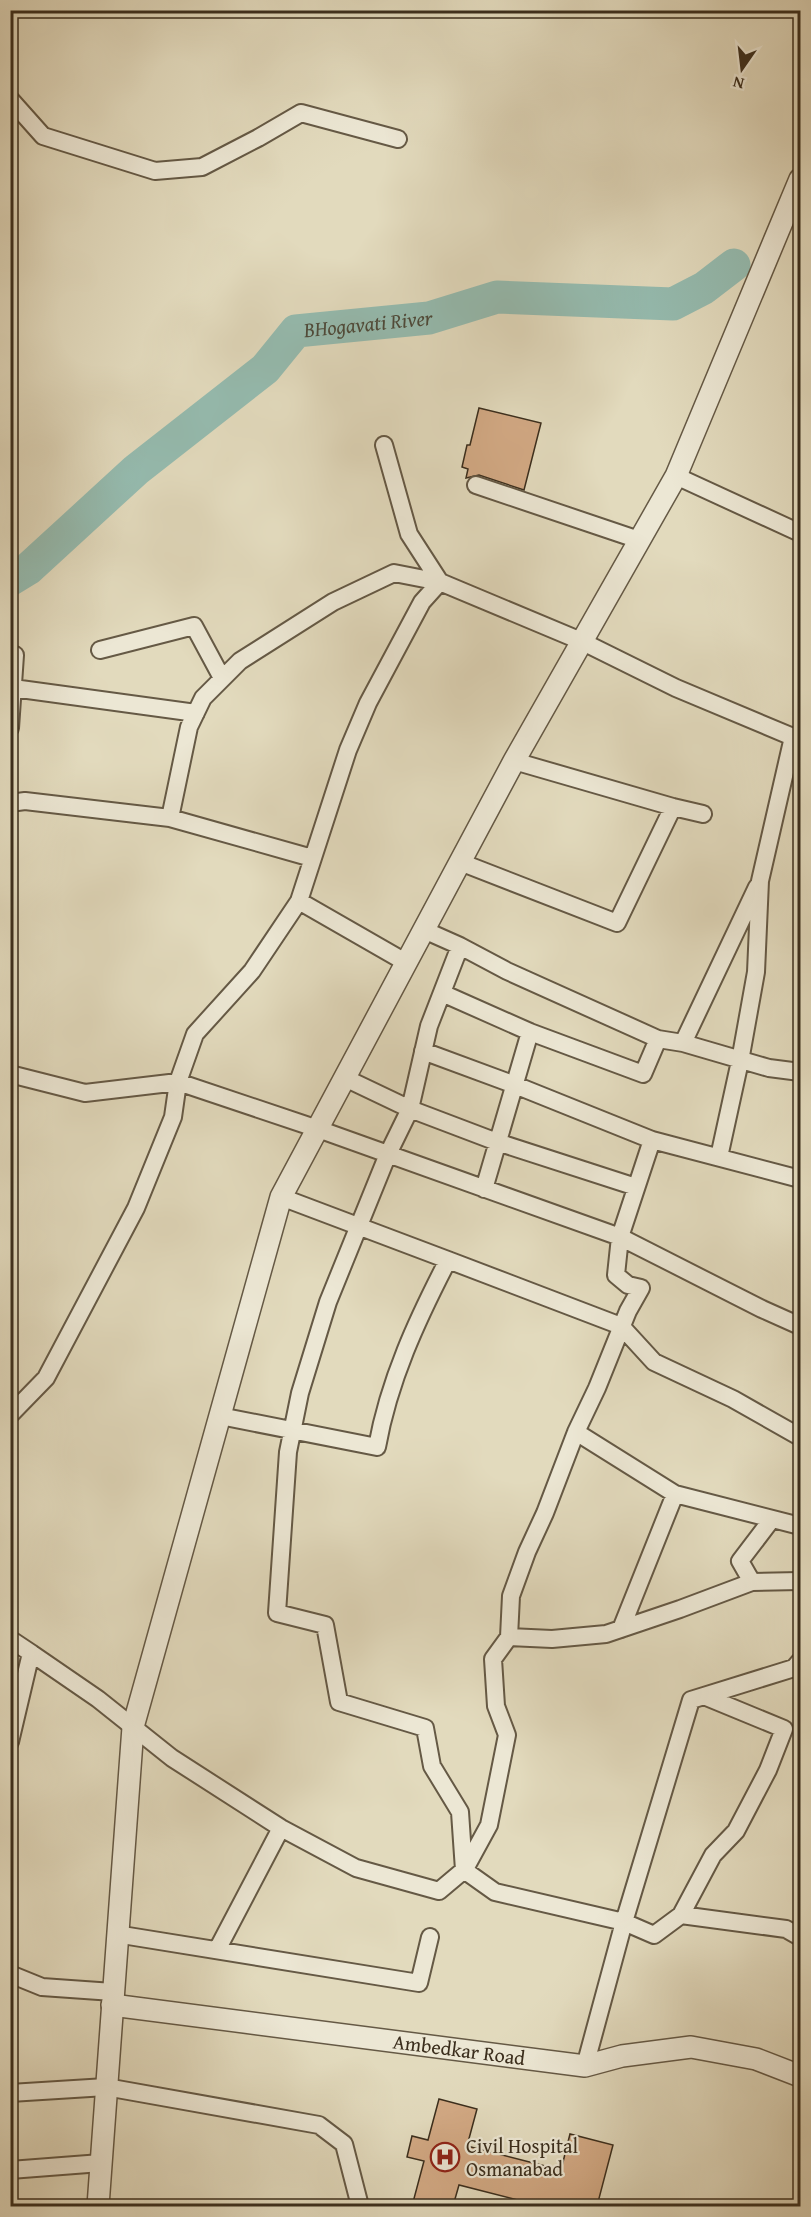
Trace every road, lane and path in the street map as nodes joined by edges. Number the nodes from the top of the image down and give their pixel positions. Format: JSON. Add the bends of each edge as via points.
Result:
{"nodes":[{"id":1,"x":10,"y":99,"type":"edge"},
{"id":2,"x":398,"y":139,"type":"dead end"},
{"id":3,"x":801,"y":179,"type":"edge"},
{"id":4,"x":384,"y":445,"type":"dead end"},
{"id":5,"x":676,"y":476,"type":"junction"},
{"id":6,"x":476,"y":485,"type":"dead end"},
{"id":7,"x":801,"y":533,"type":"edge"},
{"id":8,"x":639,"y":540,"type":"junction"},
{"id":9,"x":440,"y":582,"type":"junction"},
{"id":10,"x":581,"y":641,"type":"junction"},
{"id":11,"x":100,"y":651,"type":"dead end"},
{"id":12,"x":15,"y":655,"type":"dead end"},
{"id":13,"x":222,"y":678,"type":"junction"},
{"id":14,"x":13,"y":688,"type":"junction"},
{"id":15,"x":196,"y":713,"type":"junction"},
{"id":16,"x":11,"y":726,"type":"edge"},
{"id":17,"x":797,"y":738,"type":"edge"},
{"id":18,"x":514,"y":761,"type":"junction"},
{"id":19,"x":10,"y":803,"type":"edge"},
{"id":20,"x":673,"y":807,"type":"junction"},
{"id":21,"x":703,"y":814,"type":"dead end"},
{"id":22,"x":170,"y":818,"type":"junction"},
{"id":23,"x":312,"y":858,"type":"junction"},
{"id":24,"x":460,"y":862,"type":"junction"},
{"id":25,"x":760,"y":881,"type":"junction"},
{"id":26,"x":299,"y":901,"type":"junction"},
{"id":27,"x":424,"y":930,"type":"junction"},
{"id":28,"x":460,"y":946,"type":"junction"},
{"id":29,"x":407,"y":963,"type":"junction"},
{"id":30,"x":442,"y":993,"type":"junction"},
{"id":31,"x":530,"y":1032,"type":"junction"},
{"id":32,"x":658,"y":1039,"type":"junction"},
{"id":33,"x":683,"y":1043,"type":"junction"},
{"id":34,"x":423,"y":1051,"type":"junction"},
{"id":35,"x":740,"y":1061,"type":"junction"},
{"id":36,"x":801,"y":1072,"type":"edge"},
{"id":37,"x":10,"y":1074,"type":"edge"},
{"id":38,"x":345,"y":1078,"type":"junction"},
{"id":39,"x":178,"y":1082,"type":"junction"},
{"id":40,"x":515,"y":1085,"type":"junction"},
{"id":41,"x":410,"y":1109,"type":"junction"},
{"id":42,"x":318,"y":1129,"type":"junction"},
{"id":43,"x":652,"y":1140,"type":"junction"},
{"id":44,"x":497,"y":1142,"type":"junction"},
{"id":45,"x":388,"y":1154,"type":"junction"},
{"id":46,"x":719,"y":1157,"type":"junction"},
{"id":47,"x":801,"y":1179,"type":"edge"},
{"id":48,"x":636,"y":1187,"type":"junction"},
{"id":49,"x":484,"y":1189,"type":"junction"},
{"id":50,"x":281,"y":1197,"type":"junction"},
{"id":51,"x":360,"y":1227,"type":"junction"},
{"id":52,"x":620,"y":1237,"type":"junction"},
{"id":53,"x":448,"y":1260,"type":"junction"},
{"id":54,"x":621,"y":1326,"type":"junction"},
{"id":55,"x":801,"y":1326,"type":"edge"},
{"id":56,"x":10,"y":1415,"type":"edge"},
{"id":57,"x":220,"y":1416,"type":"junction"},
{"id":58,"x":293,"y":1430,"type":"junction"},
{"id":59,"x":576,"y":1432,"type":"junction"},
{"id":60,"x":801,"y":1437,"type":"edge"},
{"id":61,"x":675,"y":1494,"type":"junction"},
{"id":62,"x":772,"y":1519,"type":"junction"},
{"id":63,"x":801,"y":1526,"type":"edge"},
{"id":64,"x":801,"y":1581,"type":"edge"},
{"id":65,"x":752,"y":1582,"type":"junction"},
{"id":66,"x":621,"y":1629,"type":"junction"},
{"id":67,"x":508,"y":1637,"type":"junction"},
{"id":68,"x":10,"y":1639,"type":"edge"},
{"id":69,"x":31,"y":1653,"type":"junction"},
{"id":70,"x":801,"y":1661,"type":"edge"},
{"id":71,"x":704,"y":1696,"type":"junction"},
{"id":72,"x":133,"y":1727,"type":"junction"},
{"id":73,"x":10,"y":1742,"type":"edge"},
{"id":74,"x":281,"y":1828,"type":"junction"},
{"id":75,"x":464,"y":1870,"type":"junction"},
{"id":76,"x":681,"y":1915,"type":"junction"},
{"id":77,"x":624,"y":1922,"type":"junction"},
{"id":78,"x":116,"y":1934,"type":"junction"},
{"id":79,"x":430,"y":1937,"type":"dead end"},
{"id":80,"x":801,"y":1937,"type":"edge"},
{"id":81,"x":217,"y":1950,"type":"junction"},
{"id":82,"x":10,"y":1974,"type":"edge"},
{"id":83,"x":112,"y":1998,"type":"junction"},
{"id":84,"x":585,"y":2066,"type":"junction"},
{"id":85,"x":801,"y":2076,"type":"edge"},
{"id":86,"x":106,"y":2087,"type":"junction"},
{"id":87,"x":10,"y":2093,"type":"edge"},
{"id":88,"x":101,"y":2163,"type":"junction"},
{"id":89,"x":10,"y":2170,"type":"edge"},
{"id":90,"x":99,"y":2206,"type":"edge"},
{"id":91,"x":360,"y":2206,"type":"edge"}],
"edges":[{"from":1,"to":2,"type":"street","via":[[43,136],[155,171],[202,167],[301,113]]},
{"from":3,"to":5,"type":"street"},
{"from":4,"to":9,"type":"street","via":[[409,534]]},
{"from":5,"to":7,"type":"street"},
{"from":5,"to":8,"type":"street"},
{"from":6,"to":8,"type":"street"},
{"from":8,"to":10,"type":"street"},
{"from":9,"to":10,"type":"street"},
{"from":9,"to":13,"type":"street","via":[[394,573],[333,602],[240,661]]},
{"from":9,"to":23,"type":"street","via":[[422,602],[368,703]]},
{"from":10,"to":17,"type":"street","via":[[676,688]]},
{"from":10,"to":18,"type":"street"},
{"from":11,"to":13,"type":"street","via":[[194,626]]},
{"from":12,"to":14,"type":"street"},
{"from":13,"to":15,"type":"street","via":[[203,698]]},
{"from":14,"to":15,"type":"street"},
{"from":14,"to":16,"type":"street"},
{"from":15,"to":22,"type":"street","via":[[189,727]]},
{"from":17,"to":25,"type":"street"},
{"from":18,"to":20,"type":"street"},
{"from":18,"to":24,"type":"street"},
{"from":19,"to":22,"type":"street","via":[[25,801]]},
{"from":20,"to":21,"type":"street"},
{"from":20,"to":24,"type":"street","via":[[617,922]]},
{"from":22,"to":23,"type":"street"},
{"from":23,"to":26,"type":"street"},
{"from":24,"to":27,"type":"street"},
{"from":25,"to":33,"type":"street"},
{"from":25,"to":35,"type":"street","via":[[756,972]]},
{"from":26,"to":29,"type":"street"},
{"from":26,"to":39,"type":"street","via":[[252,971],[195,1034]]},
{"from":27,"to":28,"type":"street"},
{"from":27,"to":29,"type":"street"},
{"from":28,"to":30,"type":"street"},
{"from":28,"to":32,"type":"street"},
{"from":29,"to":38,"type":"street"},
{"from":30,"to":31,"type":"street"},
{"from":30,"to":34,"type":"street"},
{"from":31,"to":32,"type":"street","via":[[643,1074]]},
{"from":31,"to":40,"type":"street"},
{"from":32,"to":33,"type":"street"},
{"from":33,"to":35,"type":"street"},
{"from":34,"to":40,"type":"street"},
{"from":34,"to":41,"type":"street"},
{"from":35,"to":36,"type":"street"},
{"from":35,"to":46,"type":"street"},
{"from":37,"to":39,"type":"street","via":[[85,1093]]},
{"from":38,"to":41,"type":"street"},
{"from":38,"to":42,"type":"street"},
{"from":39,"to":42,"type":"street"},
{"from":39,"to":56,"type":"street","via":[[173,1117],[136,1208],[46,1378]]},
{"from":40,"to":43,"type":"street"},
{"from":40,"to":44,"type":"street"},
{"from":41,"to":44,"type":"street"},
{"from":41,"to":45,"type":"street"},
{"from":42,"to":45,"type":"street"},
{"from":42,"to":50,"type":"street"},
{"from":43,"to":46,"type":"street"},
{"from":43,"to":48,"type":"street"},
{"from":44,"to":48,"type":"street"},
{"from":44,"to":49,"type":"street"},
{"from":45,"to":49,"type":"street"},
{"from":45,"to":51,"type":"street"},
{"from":46,"to":47,"type":"street"},
{"from":48,"to":52,"type":"street"},
{"from":49,"to":52,"type":"street"},
{"from":50,"to":51,"type":"street"},
{"from":50,"to":57,"type":"street"},
{"from":51,"to":53,"type":"street"},
{"from":51,"to":58,"type":"street","via":[[328,1302],[300,1393]]},
{"from":52,"to":54,"type":"street","via":[[616,1275],[628,1285],[641,1288]]},
{"from":52,"to":55,"type":"street"},
{"from":53,"to":54,"type":"street"},
{"from":53,"to":58,"type":"street","via":[[408,1344],[384,1411],[377,1447]]},
{"from":54,"to":59,"type":"street"},
{"from":54,"to":60,"type":"street","via":[[654,1362]]},
{"from":57,"to":58,"type":"street"},
{"from":57,"to":72,"type":"street"},
{"from":58,"to":75,"type":"street","via":[[288,1452],[277,1613],[325,1625],[339,1702],[424,1728],[432,1766],[460,1812]]},
{"from":59,"to":61,"type":"street"},
{"from":59,"to":67,"type":"street","via":[[511,1596]]},
{"from":61,"to":62,"type":"street"},
{"from":61,"to":66,"type":"street"},
{"from":62,"to":63,"type":"street"},
{"from":62,"to":65,"type":"street","via":[[740,1561]]},
{"from":64,"to":65,"type":"street"},
{"from":65,"to":66,"type":"street"},
{"from":66,"to":67,"type":"street","via":[[552,1639]]},
{"from":67,"to":75,"type":"street","via":[[493,1659],[496,1706],[507,1735],[489,1825]]},
{"from":68,"to":69,"type":"street"},
{"from":69,"to":72,"type":"street"},
{"from":69,"to":73,"type":"street"},
{"from":70,"to":71,"type":"street","via":[[794,1668]]},
{"from":71,"to":76,"type":"street","via":[[784,1729],[736,1831],[713,1856]]},
{"from":71,"to":77,"type":"street","via":[[691,1700]]},
{"from":72,"to":74,"type":"street","via":[[189,1770]]},
{"from":72,"to":78,"type":"street"},
{"from":74,"to":75,"type":"street","via":[[356,1868],[439,1891]]},
{"from":74,"to":81,"type":"street"},
{"from":75,"to":77,"type":"street","via":[[495,1892]]},
{"from":76,"to":77,"type":"street","via":[[654,1935]]},
{"from":76,"to":80,"type":"street","via":[[786,1929]]},
{"from":77,"to":84,"type":"street"},
{"from":78,"to":81,"type":"street"},
{"from":78,"to":83,"type":"street"},
{"from":79,"to":81,"type":"street","via":[[419,1983]]},
{"from":82,"to":83,"type":"street","via":[[42,1987]]},
{"from":83,"to":84,"type":"street","name":"Ambedkar Road"},
{"from":83,"to":86,"type":"street"},
{"from":84,"to":85,"type":"street","name":"Ambedkar Road","via":[[622,2056],[691,2047],[756,2059]]},
{"from":86,"to":87,"type":"street"},
{"from":86,"to":88,"type":"street"},
{"from":86,"to":91,"type":"street","via":[[319,2125],[344,2144]]},
{"from":88,"to":89,"type":"street"},
{"from":88,"to":90,"type":"street"}]}
